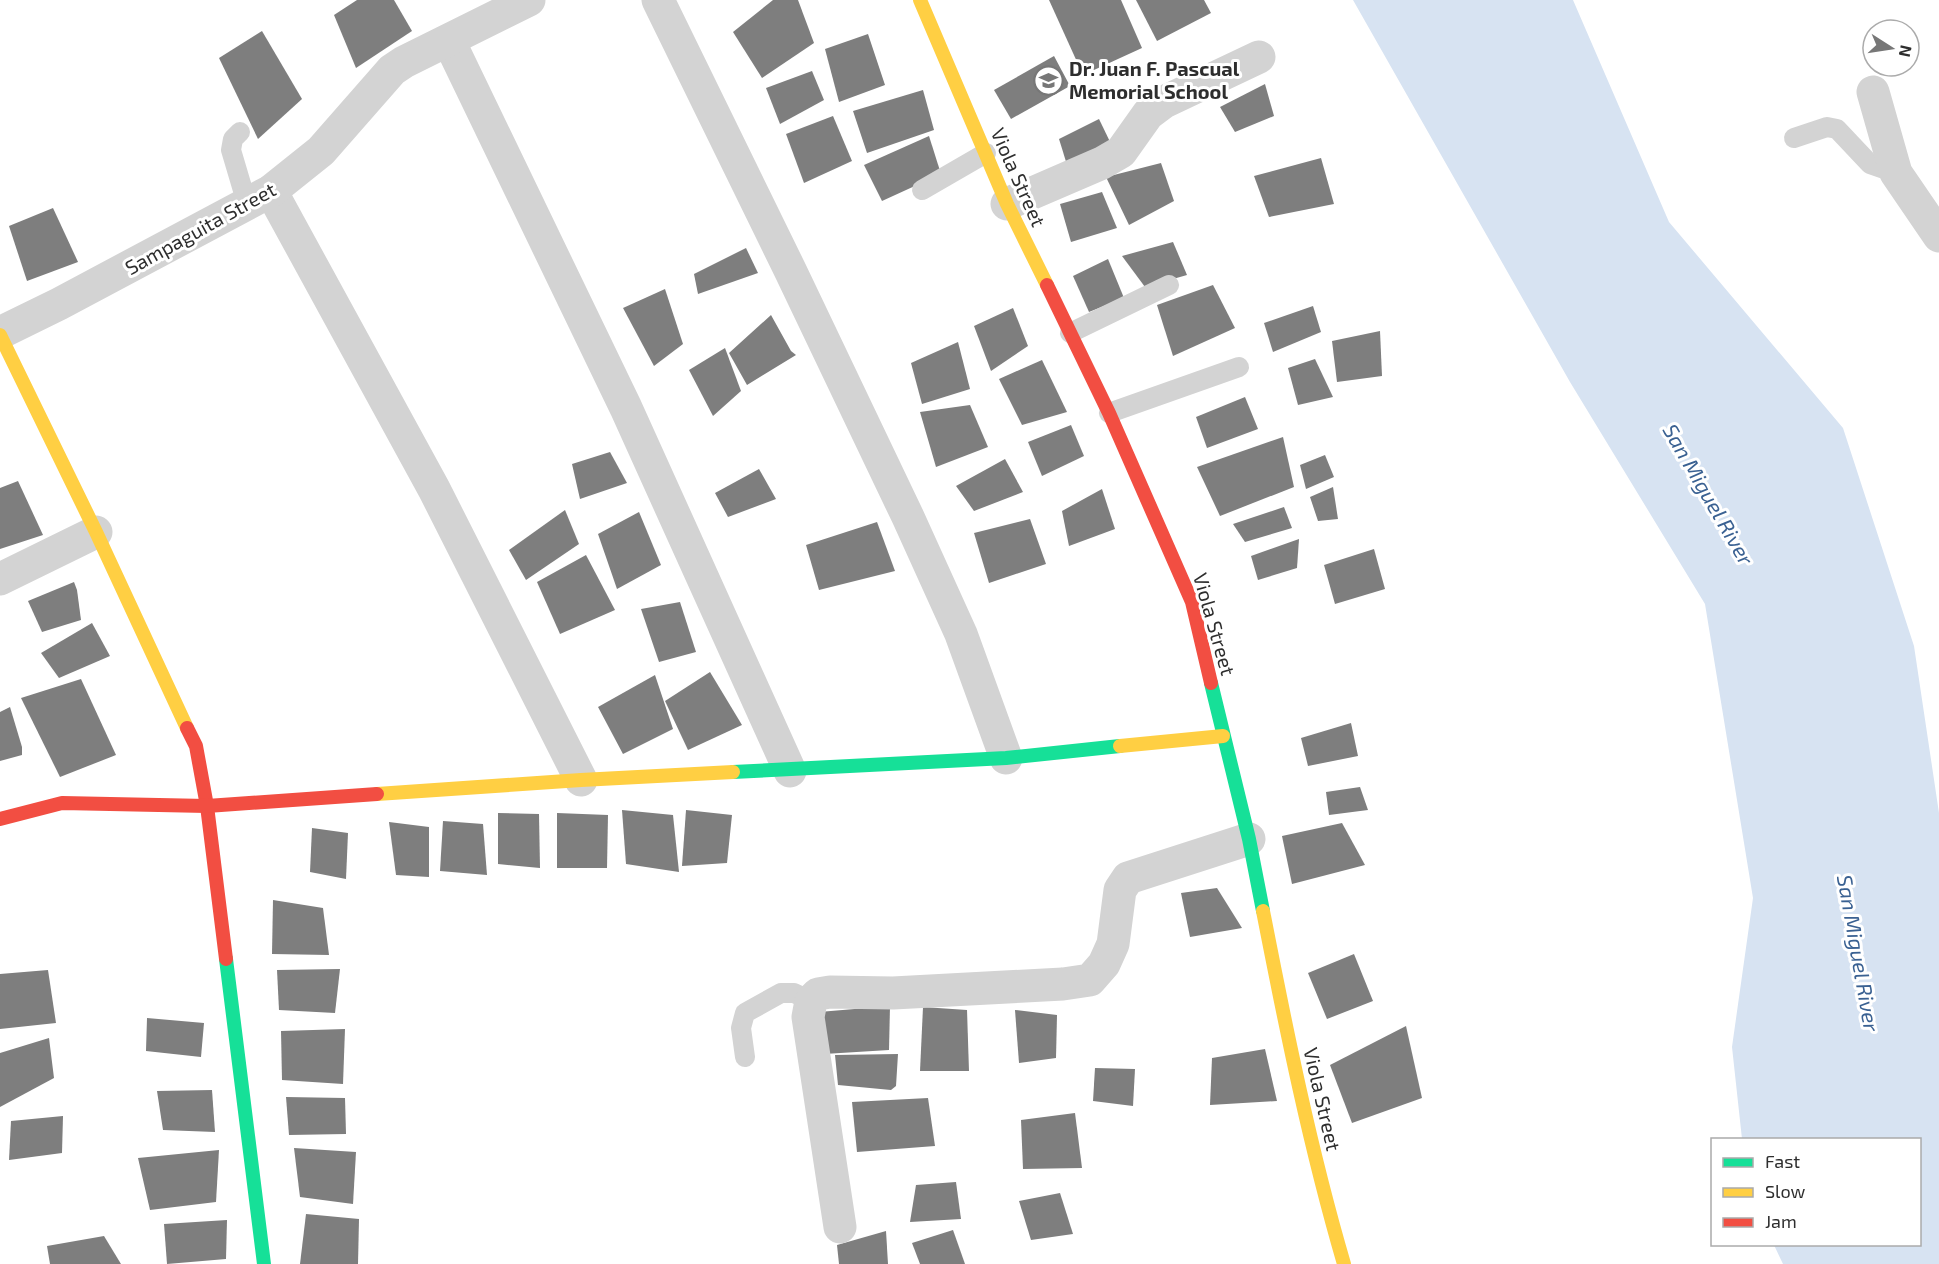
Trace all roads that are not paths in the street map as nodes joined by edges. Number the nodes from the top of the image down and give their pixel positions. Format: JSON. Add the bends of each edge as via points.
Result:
{"nodes":[{"id":1,"x":529,"y":0,"type":"edge"},
{"id":2,"x":658,"y":0,"type":"edge"},
{"id":3,"x":920,"y":0,"type":"edge"},
{"id":4,"x":449,"y":41,"type":"junction"},
{"id":5,"x":1258,"y":57,"type":"dead end"},
{"id":6,"x":1873,"y":92,"type":"dead end"},
{"id":7,"x":240,"y":132,"type":"dead end"},
{"id":8,"x":1794,"y":138,"type":"dead end"},
{"id":9,"x":986,"y":153,"type":"junction"},
{"id":10,"x":1896,"y":173,"type":"junction"},
{"id":11,"x":922,"y":190,"type":"dead end"},
{"id":12,"x":259,"y":197,"type":"junction"},
{"id":13,"x":1007,"y":204,"type":"junction"},
{"id":14,"x":1937,"y":227,"type":"edge"},
{"id":15,"x":1169,"y":285,"type":"dead end"},
{"id":16,"x":1070,"y":333,"type":"junction"},
{"id":17,"x":0,"y":334,"type":"edge"},
{"id":18,"x":1239,"y":367,"type":"dead end"},
{"id":19,"x":1109,"y":413,"type":"junction"},
{"id":20,"x":96,"y":532,"type":"junction"},
{"id":21,"x":0,"y":579,"type":"edge"},
{"id":22,"x":1223,"y":736,"type":"junction"},
{"id":23,"x":1006,"y":758,"type":"junction"},
{"id":24,"x":790,"y":771,"type":"junction"},
{"id":25,"x":581,"y":780,"type":"junction"},
{"id":26,"x":207,"y":806,"type":"junction"},
{"id":27,"x":0,"y":819,"type":"edge"},
{"id":28,"x":1249,"y":839,"type":"junction"},
{"id":29,"x":811,"y":1001,"type":"junction"},
{"id":30,"x":745,"y":1057,"type":"dead end"},
{"id":31,"x":840,"y":1227,"type":"dead end"},
{"id":32,"x":264,"y":1264,"type":"edge"},
{"id":33,"x":1344,"y":1264,"type":"edge"}],
"edges":[{"from":1,"to":4,"type":"street","name":"Sampaguita Street"},
{"from":2,"to":23,"type":"street","via":[[962,634]]},
{"from":3,"to":9,"type":"street","name":"Viola Street"},
{"from":4,"to":12,"type":"street","name":"Sampaguita Street","via":[[392,70],[321,151]]},
{"from":4,"to":24,"type":"street","via":[[626,408]]},
{"from":5,"to":13,"type":"street","via":[[1164,102],[1148,114],[1121,152]]},
{"from":6,"to":10,"type":"street"},
{"from":7,"to":12,"type":"lane","via":[[231,150]]},
{"from":8,"to":10,"type":"lane","via":[[1827,127],[1837,129],[1870,164]]},
{"from":9,"to":11,"type":"lane"},
{"from":9,"to":13,"type":"street","name":"Viola Street"},
{"from":10,"to":14,"type":"street"},
{"from":12,"to":17,"type":"street","name":"Sampaguita Street"},
{"from":12,"to":25,"type":"street","via":[[434,489]]},
{"from":13,"to":16,"type":"street","name":"Viola Street"},
{"from":15,"to":16,"type":"lane"},
{"from":16,"to":19,"type":"street","name":"Viola Street"},
{"from":17,"to":20,"type":"street"},
{"from":18,"to":19,"type":"lane"},
{"from":19,"to":22,"type":"street","name":"Viola Street","via":[[1192,602]]},
{"from":20,"to":21,"type":"street"},
{"from":20,"to":26,"type":"street","via":[[196,746]]},
{"from":22,"to":23,"type":"street"},
{"from":22,"to":28,"type":"street","name":"Viola Street"},
{"from":23,"to":24,"type":"street"},
{"from":24,"to":25,"type":"street"},
{"from":25,"to":26,"type":"street"},
{"from":26,"to":27,"type":"street","via":[[62,803]]},
{"from":26,"to":32,"type":"street"},
{"from":28,"to":29,"type":"street","via":[[1128,878],[1120,890],[1113,944],[1104,964],[1090,980],[893,993],[831,993],[818,994]]},
{"from":28,"to":33,"type":"street","name":"Viola Street","via":[[1294,1062]]},
{"from":29,"to":30,"type":"lane","via":[[794,993],[782,993],[745,1013],[741,1028]]},
{"from":29,"to":31,"type":"street","via":[[808,1017]]}]}
